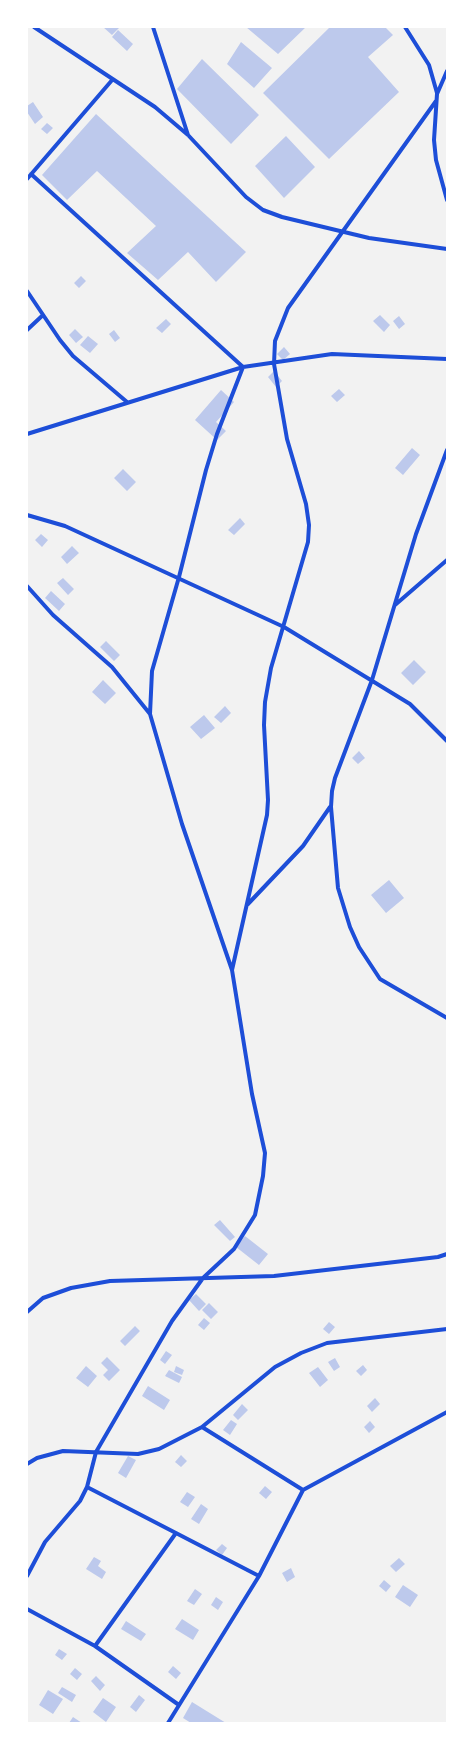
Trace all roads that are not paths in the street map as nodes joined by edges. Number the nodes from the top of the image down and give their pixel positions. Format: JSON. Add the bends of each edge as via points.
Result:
{"nodes":[{"id":1,"x":34,"y":27,"type":"edge"},
{"id":2,"x":153,"y":27,"type":"edge"},
{"id":3,"x":405,"y":27,"type":"edge"},
{"id":4,"x":447,"y":72,"type":"edge"},
{"id":5,"x":113,"y":79,"type":"junction"},
{"id":6,"x":437,"y":94,"type":"junction"},
{"id":7,"x":436,"y":101,"type":"junction"},
{"id":8,"x":188,"y":135,"type":"junction"},
{"id":9,"x":31,"y":174,"type":"junction"},
{"id":10,"x":27,"y":179,"type":"edge"},
{"id":11,"x":447,"y":200,"type":"edge"},
{"id":12,"x":343,"y":232,"type":"junction"},
{"id":13,"x":447,"y":249,"type":"edge"},
{"id":14,"x":27,"y":291,"type":"edge"},
{"id":15,"x":43,"y":315,"type":"junction"},
{"id":16,"x":27,"y":330,"type":"edge"},
{"id":17,"x":447,"y":359,"type":"edge"},
{"id":18,"x":274,"y":364,"type":"junction"},
{"id":19,"x":243,"y":367,"type":"junction"},
{"id":20,"x":127,"y":402,"type":"junction"},
{"id":21,"x":27,"y":434,"type":"edge"},
{"id":22,"x":447,"y":450,"type":"edge"},
{"id":23,"x":27,"y":515,"type":"edge"},
{"id":24,"x":447,"y":560,"type":"edge"},
{"id":25,"x":180,"y":577,"type":"junction"},
{"id":26,"x":27,"y":586,"type":"edge"},
{"id":27,"x":395,"y":605,"type":"junction"},
{"id":28,"x":284,"y":627,"type":"junction"},
{"id":29,"x":372,"y":680,"type":"junction"},
{"id":30,"x":150,"y":714,"type":"junction"},
{"id":31,"x":447,"y":741,"type":"edge"},
{"id":32,"x":331,"y":807,"type":"junction"},
{"id":33,"x":247,"y":905,"type":"junction"},
{"id":34,"x":232,"y":970,"type":"junction"},
{"id":35,"x":447,"y":1018,"type":"edge"},
{"id":36,"x":447,"y":1254,"type":"edge"},
{"id":37,"x":438,"y":1257,"type":"junction"},
{"id":38,"x":447,"y":1258,"type":"edge"},
{"id":39,"x":203,"y":1278,"type":"junction"},
{"id":40,"x":27,"y":1312,"type":"edge"},
{"id":41,"x":447,"y":1329,"type":"edge"},
{"id":42,"x":447,"y":1412,"type":"edge"},
{"id":43,"x":202,"y":1427,"type":"junction"},
{"id":44,"x":96,"y":1452,"type":"junction"},
{"id":45,"x":27,"y":1464,"type":"edge"},
{"id":46,"x":87,"y":1487,"type":"junction"},
{"id":47,"x":303,"y":1490,"type":"junction"},
{"id":48,"x":176,"y":1533,"type":"junction"},
{"id":49,"x":27,"y":1576,"type":"edge"},
{"id":50,"x":259,"y":1576,"type":"junction"},
{"id":51,"x":27,"y":1609,"type":"edge"},
{"id":52,"x":95,"y":1646,"type":"junction"},
{"id":53,"x":179,"y":1705,"type":"junction"},
{"id":54,"x":168,"y":1723,"type":"edge"}],
"edges":[{"from":1,"to":5,"type":"street"},
{"from":2,"to":8,"type":"street"},
{"from":3,"to":6,"type":"street","via":[[429,65]]},
{"from":4,"to":6,"type":"street"},
{"from":5,"to":8,"type":"street","via":[[155,107]]},
{"from":5,"to":9,"type":"street"},
{"from":6,"to":7,"type":"street"},
{"from":7,"to":11,"type":"street","via":[[436,160]]},
{"from":7,"to":12,"type":"street"},
{"from":8,"to":12,"type":"street","via":[[246,198],[263,210]]},
{"from":9,"to":10,"type":"street"},
{"from":9,"to":19,"type":"street"},
{"from":12,"to":13,"type":"street"},
{"from":12,"to":18,"type":"street","via":[[288,308],[275,341]]},
{"from":14,"to":15,"type":"street"},
{"from":15,"to":16,"type":"street"},
{"from":15,"to":20,"type":"street","via":[[73,356]]},
{"from":17,"to":18,"type":"street","via":[[332,354]]},
{"from":18,"to":19,"type":"street"},
{"from":18,"to":28,"type":"street","via":[[287,439],[306,504],[309,524],[308,542]]},
{"from":19,"to":20,"type":"street"},
{"from":19,"to":25,"type":"street","via":[[206,470]]},
{"from":20,"to":21,"type":"street"},
{"from":22,"to":27,"type":"street","via":[[416,534]]},
{"from":23,"to":25,"type":"street","via":[[65,526]]},
{"from":24,"to":27,"type":"street"},
{"from":25,"to":28,"type":"street"},
{"from":25,"to":30,"type":"street","via":[[152,671]]},
{"from":26,"to":30,"type":"street","via":[[53,615],[112,667]]},
{"from":27,"to":29,"type":"street"},
{"from":28,"to":29,"type":"street"},
{"from":28,"to":33,"type":"street","via":[[265,702],[267,815]]},
{"from":29,"to":31,"type":"street","via":[[410,704]]},
{"from":29,"to":32,"type":"street","via":[[336,778]]},
{"from":30,"to":34,"type":"street","via":[[182,824]]},
{"from":32,"to":33,"type":"street","via":[[303,846]]},
{"from":32,"to":35,"type":"street","via":[[338,888],[359,947],[380,979]]},
{"from":33,"to":34,"type":"street"},
{"from":34,"to":39,"type":"street","via":[[252,1094],[265,1153],[264,1176],[254,1215],[234,1249]]},
{"from":36,"to":37,"type":"street"},
{"from":37,"to":38,"type":"street"},
{"from":37,"to":39,"type":"street","via":[[274,1276]]},
{"from":39,"to":40,"type":"street","via":[[110,1281],[71,1288],[43,1298]]},
{"from":39,"to":44,"type":"street","via":[[172,1321]]},
{"from":41,"to":43,"type":"street","via":[[327,1343],[301,1353],[275,1367]]},
{"from":42,"to":47,"type":"street"},
{"from":43,"to":44,"type":"street","via":[[160,1449],[138,1454]]},
{"from":43,"to":47,"type":"street"},
{"from":44,"to":45,"type":"street","via":[[63,1451],[37,1458]]},
{"from":44,"to":46,"type":"street"},
{"from":46,"to":48,"type":"street"},
{"from":46,"to":49,"type":"street","via":[[80,1501],[45,1542]]},
{"from":47,"to":50,"type":"street"},
{"from":48,"to":50,"type":"street"},
{"from":48,"to":52,"type":"street"},
{"from":50,"to":53,"type":"street"},
{"from":51,"to":52,"type":"street"},
{"from":52,"to":53,"type":"street"},
{"from":53,"to":54,"type":"street"}]}
